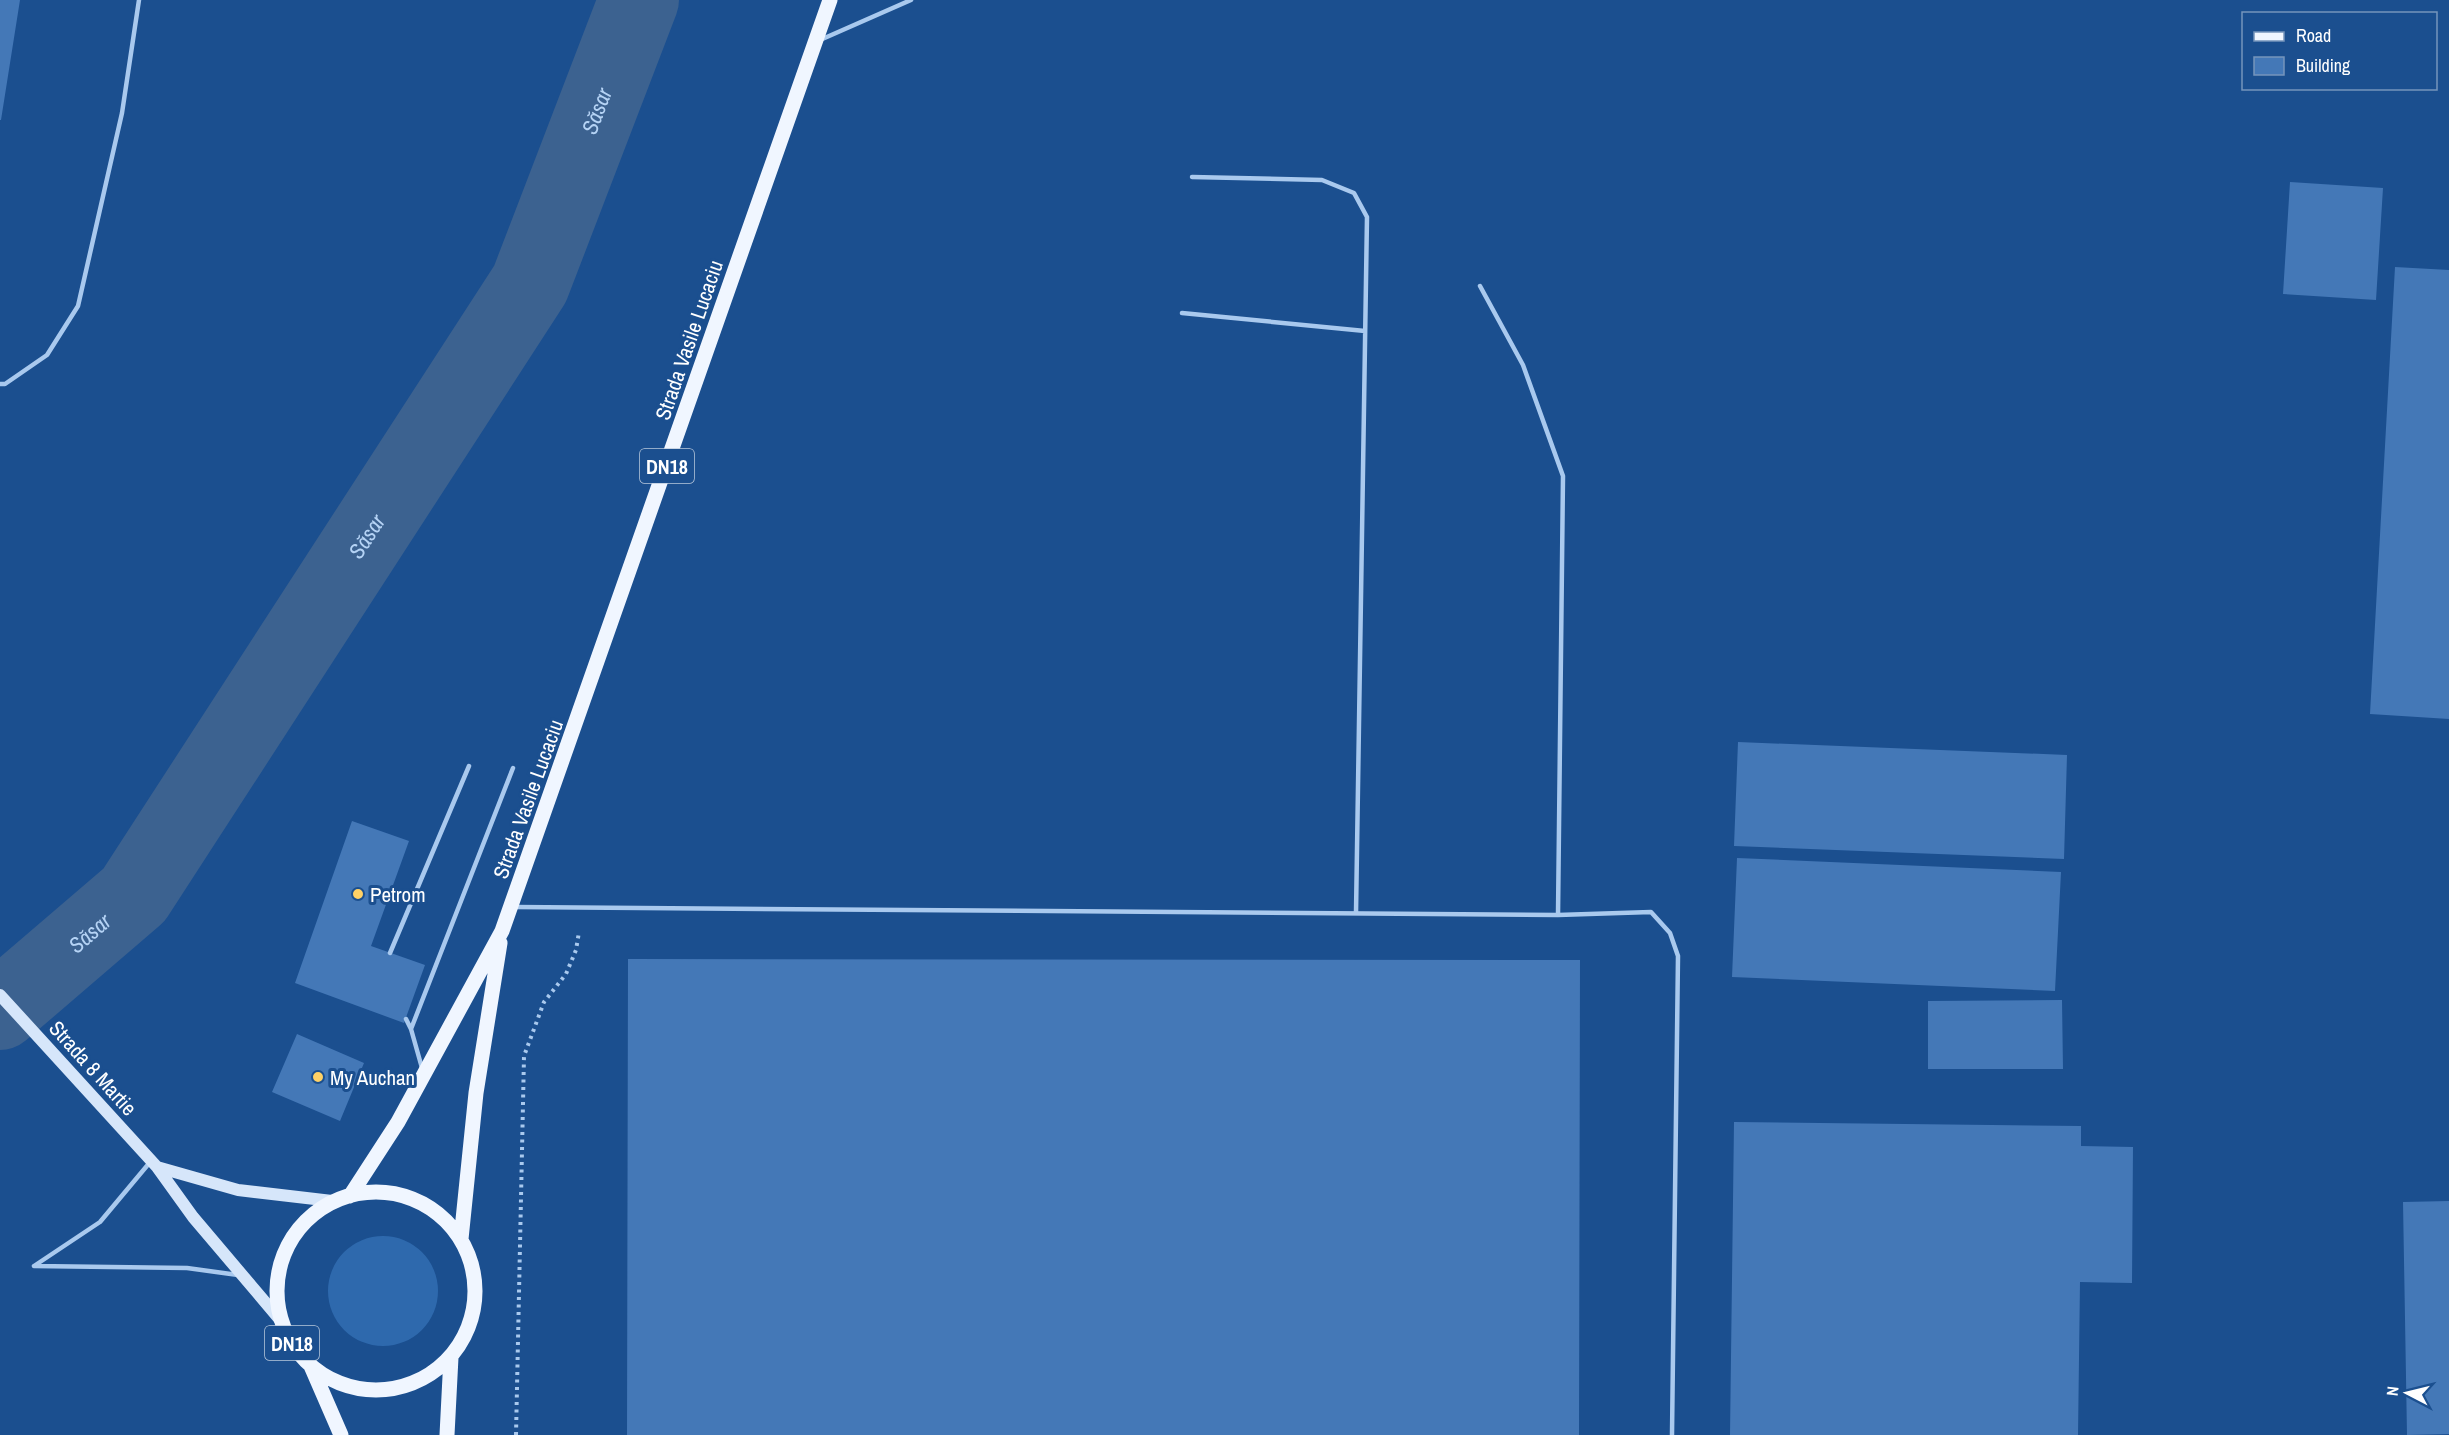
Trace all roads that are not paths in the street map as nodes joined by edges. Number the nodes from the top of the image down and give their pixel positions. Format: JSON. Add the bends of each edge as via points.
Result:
{"nodes":[{"id":1,"x":139,"y":0,"type":"edge"},
{"id":2,"x":830,"y":0,"type":"edge"},
{"id":3,"x":911,"y":0,"type":"edge"},
{"id":4,"x":814,"y":42,"type":"junction"},
{"id":5,"x":1192,"y":177,"type":"dead end"},
{"id":6,"x":1480,"y":286,"type":"dead end"},
{"id":7,"x":1182,"y":313,"type":"dead end"},
{"id":8,"x":1365,"y":331,"type":"junction"},
{"id":9,"x":0,"y":384,"type":"edge"},
{"id":10,"x":469,"y":766,"type":"dead end"},
{"id":11,"x":513,"y":768,"type":"dead end"},
{"id":12,"x":512,"y":907,"type":"junction"},
{"id":13,"x":1356,"y":913,"type":"junction"},
{"id":14,"x":1558,"y":915,"type":"junction"},
{"id":15,"x":502,"y":932,"type":"junction"},
{"id":16,"x":390,"y":953,"type":"dead end"},
{"id":17,"x":0,"y":995,"type":"edge"},
{"id":18,"x":406,"y":1019,"type":"dead end"},
{"id":19,"x":411,"y":1029,"type":"junction"},
{"id":20,"x":423,"y":1075,"type":"junction"},
{"id":21,"x":154,"y":1164,"type":"junction"},
{"id":22,"x":350,"y":1196,"type":"junction"},
{"id":23,"x":332,"y":1201,"type":"junction"},
{"id":24,"x":461,"y":1239,"type":"junction"},
{"id":25,"x":242,"y":1275,"type":"junction"},
{"id":26,"x":282,"y":1322,"type":"junction"},
{"id":27,"x":451,"y":1357,"type":"junction"},
{"id":28,"x":311,"y":1366,"type":"junction"},
{"id":29,"x":341,"y":1435,"type":"edge"},
{"id":30,"x":447,"y":1435,"type":"edge"},
{"id":31,"x":1672,"y":1435,"type":"edge"}],
"edges":[{"from":1,"to":9,"type":"lane","via":[[122,113],[78,306],[47,355],[6,384]]},
{"from":2,"to":4,"type":"main road","name":"Strada Vasile Lucaciu","number":"DN18"},
{"from":3,"to":4,"type":"lane"},
{"from":4,"to":12,"type":"main road","name":"Strada Vasile Lucaciu","number":"DN18"},
{"from":5,"to":8,"type":"lane","via":[[1322,180],[1354,193],[1367,217]]},
{"from":6,"to":14,"type":"lane","via":[[1523,365],[1563,476]]},
{"from":7,"to":8,"type":"lane"},
{"from":8,"to":13,"type":"lane"},
{"from":10,"to":16,"type":"lane"},
{"from":11,"to":19,"type":"lane"},
{"from":12,"to":13,"type":"lane"},
{"from":12,"to":15,"type":"main road","name":"Strada Vasile Lucaciu","number":"DN18"},
{"from":13,"to":14,"type":"lane"},
{"from":14,"to":31,"type":"lane","via":[[1650,912],[1670,933],[1678,956]]},
{"from":15,"to":20,"type":"main road","name":"Strada Vasile Lucaciu","number":"DN18"},
{"from":15,"to":24,"type":"main road","name":"Strada Vasile Lucaciu","number":"DN18","via":[[476,1092]]},
{"from":17,"to":21,"type":"main road","name":"Strada 8 Martie"},
{"from":18,"to":19,"type":"lane"},
{"from":19,"to":20,"type":"lane"},
{"from":20,"to":22,"type":"main road","name":"Strada Vasile Lucaciu","number":"DN18"},
{"from":21,"to":23,"type":"main road","via":[[238,1190]]},
{"from":21,"to":25,"type":"main road","name":"Strada 8 Martie"},
{"from":21,"to":25,"type":"lane","via":[[100,1222],[34,1266],[187,1268]]},
{"from":22,"to":23,"type":"main road","number":"DN18"},
{"from":22,"to":24,"type":"main road","number":"DN18","via":[[381,1193],[412,1199],[431,1209]]},
{"from":23,"to":26,"type":"main road","number":"DN18","via":[[302,1226],[282,1261],[278,1302]]},
{"from":24,"to":27,"type":"main road","number":"DN18","via":[[475,1278],[475,1300],[471,1320]]},
{"from":25,"to":26,"type":"main road","name":"Strada 8 Martie"},
{"from":26,"to":28,"type":"main road","number":"DN18"},
{"from":27,"to":28,"type":"main road","number":"DN18","via":[[416,1383],[383,1390],[349,1387]]},
{"from":27,"to":30,"type":"main road","number":"DN18"},
{"from":28,"to":29,"type":"main road","number":"DN18"}]}
